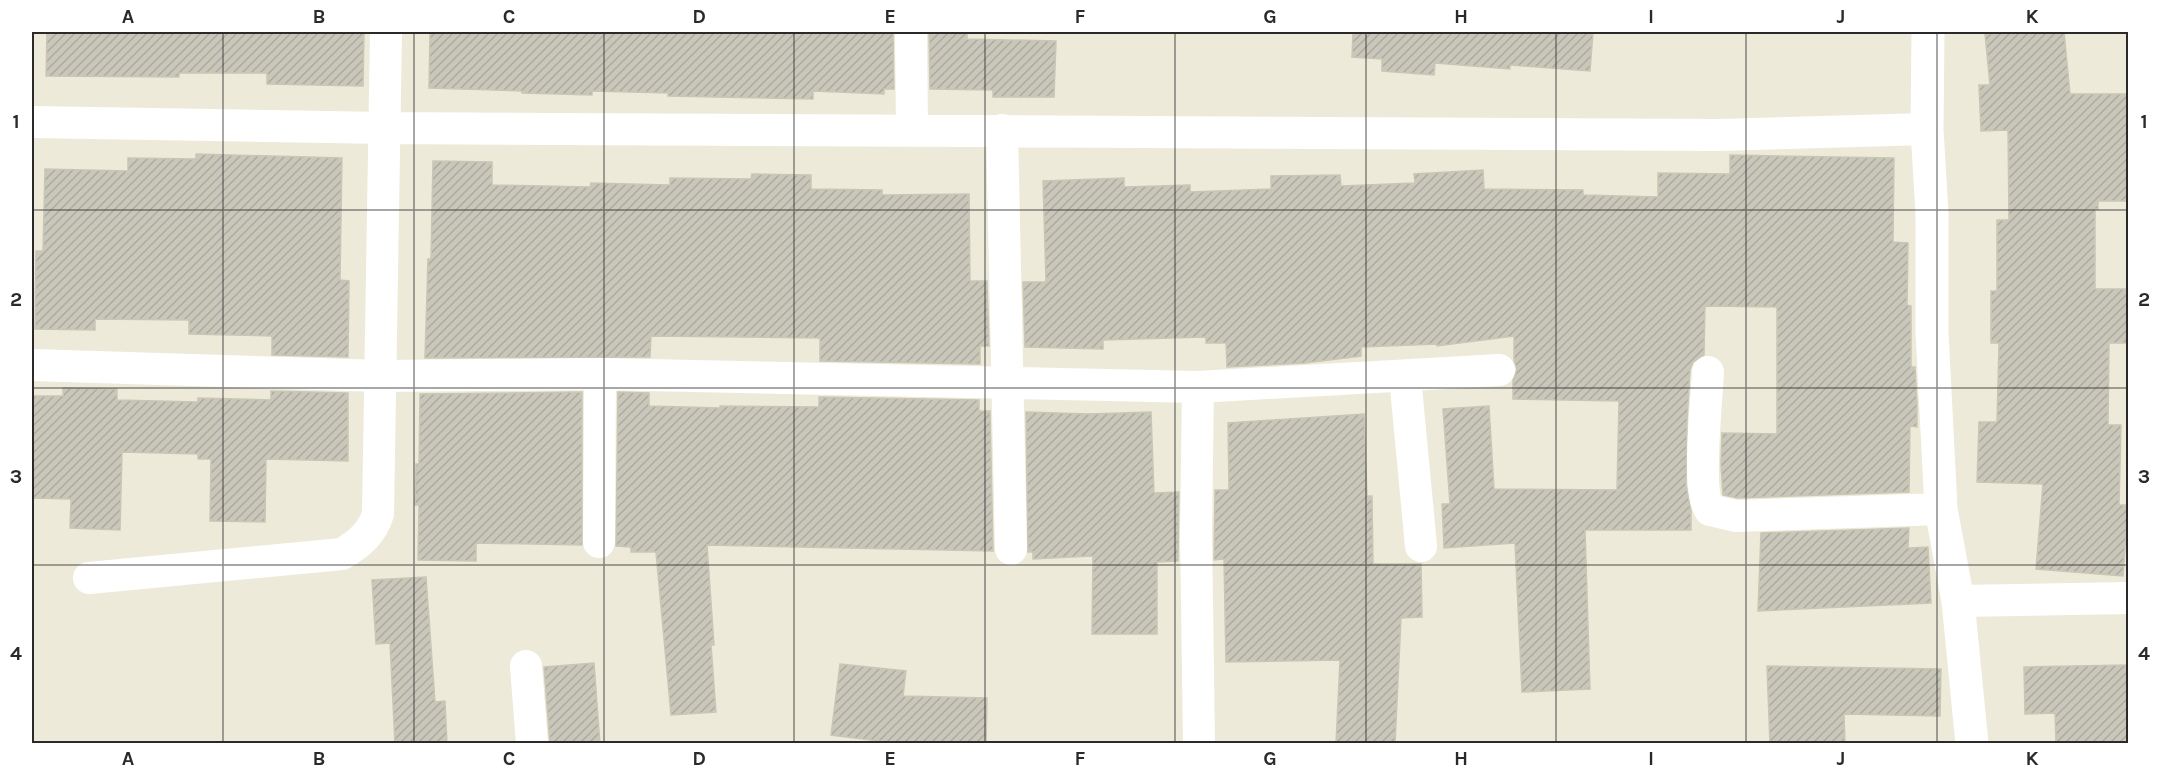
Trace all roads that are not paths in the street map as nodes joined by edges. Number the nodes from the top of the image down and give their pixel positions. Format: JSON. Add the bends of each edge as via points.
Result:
{"nodes":[{"id":1,"x":386,"y":32,"type":"edge"},
{"id":2,"x":911,"y":32,"type":"edge"},
{"id":3,"x":1928,"y":32,"type":"edge"},
{"id":4,"x":32,"y":122,"type":"edge"},
{"id":5,"x":384,"y":128,"type":"junction"},
{"id":6,"x":1927,"y":129,"type":"junction"},
{"id":7,"x":912,"y":130,"type":"junction"},
{"id":8,"x":1002,"y":130,"type":"junction"},
{"id":9,"x":32,"y":365,"type":"edge"},
{"id":10,"x":1499,"y":370,"type":"dead end"},
{"id":11,"x":1708,"y":372,"type":"dead end"},
{"id":12,"x":600,"y":374,"type":"junction"},
{"id":13,"x":381,"y":376,"type":"junction"},
{"id":14,"x":1405,"y":377,"type":"junction"},
{"id":15,"x":1008,"y":384,"type":"junction"},
{"id":16,"x":1198,"y":387,"type":"junction"},
{"id":17,"x":1941,"y":509,"type":"junction"},
{"id":18,"x":599,"y":542,"type":"dead end"},
{"id":19,"x":1421,"y":546,"type":"dead end"},
{"id":20,"x":1011,"y":549,"type":"dead end"},
{"id":21,"x":89,"y":578,"type":"dead end"},
{"id":22,"x":2128,"y":598,"type":"edge"},
{"id":23,"x":1958,"y":601,"type":"junction"},
{"id":24,"x":526,"y":666,"type":"dead end"},
{"id":25,"x":532,"y":744,"type":"edge"},
{"id":26,"x":1199,"y":744,"type":"edge"},
{"id":27,"x":1972,"y":744,"type":"edge"}],
"edges":[{"from":1,"to":5,"type":"street"},
{"from":2,"to":7,"type":"street"},
{"from":3,"to":6,"type":"main road"},
{"from":4,"to":5,"type":"street"},
{"from":5,"to":7,"type":"street"},
{"from":5,"to":13,"type":"street"},
{"from":6,"to":8,"type":"street","via":[[1719,135]]},
{"from":6,"to":17,"type":"main road"},
{"from":7,"to":8,"type":"street"},
{"from":8,"to":15,"type":"street"},
{"from":9,"to":13,"type":"street"},
{"from":10,"to":14,"type":"street"},
{"from":11,"to":17,"type":"street","via":[[1702,476],[1705,502],[1710,510],[1736,516]]},
{"from":12,"to":13,"type":"street"},
{"from":12,"to":15,"type":"street"},
{"from":12,"to":18,"type":"street"},
{"from":13,"to":21,"type":"street","via":[[378,514],[375,526],[355,546],[342,554]]},
{"from":14,"to":16,"type":"street"},
{"from":14,"to":19,"type":"street"},
{"from":15,"to":16,"type":"street"},
{"from":15,"to":20,"type":"street"},
{"from":16,"to":26,"type":"street"},
{"from":17,"to":23,"type":"main road"},
{"from":22,"to":23,"type":"street"},
{"from":23,"to":27,"type":"main road"},
{"from":24,"to":25,"type":"street"}]}
